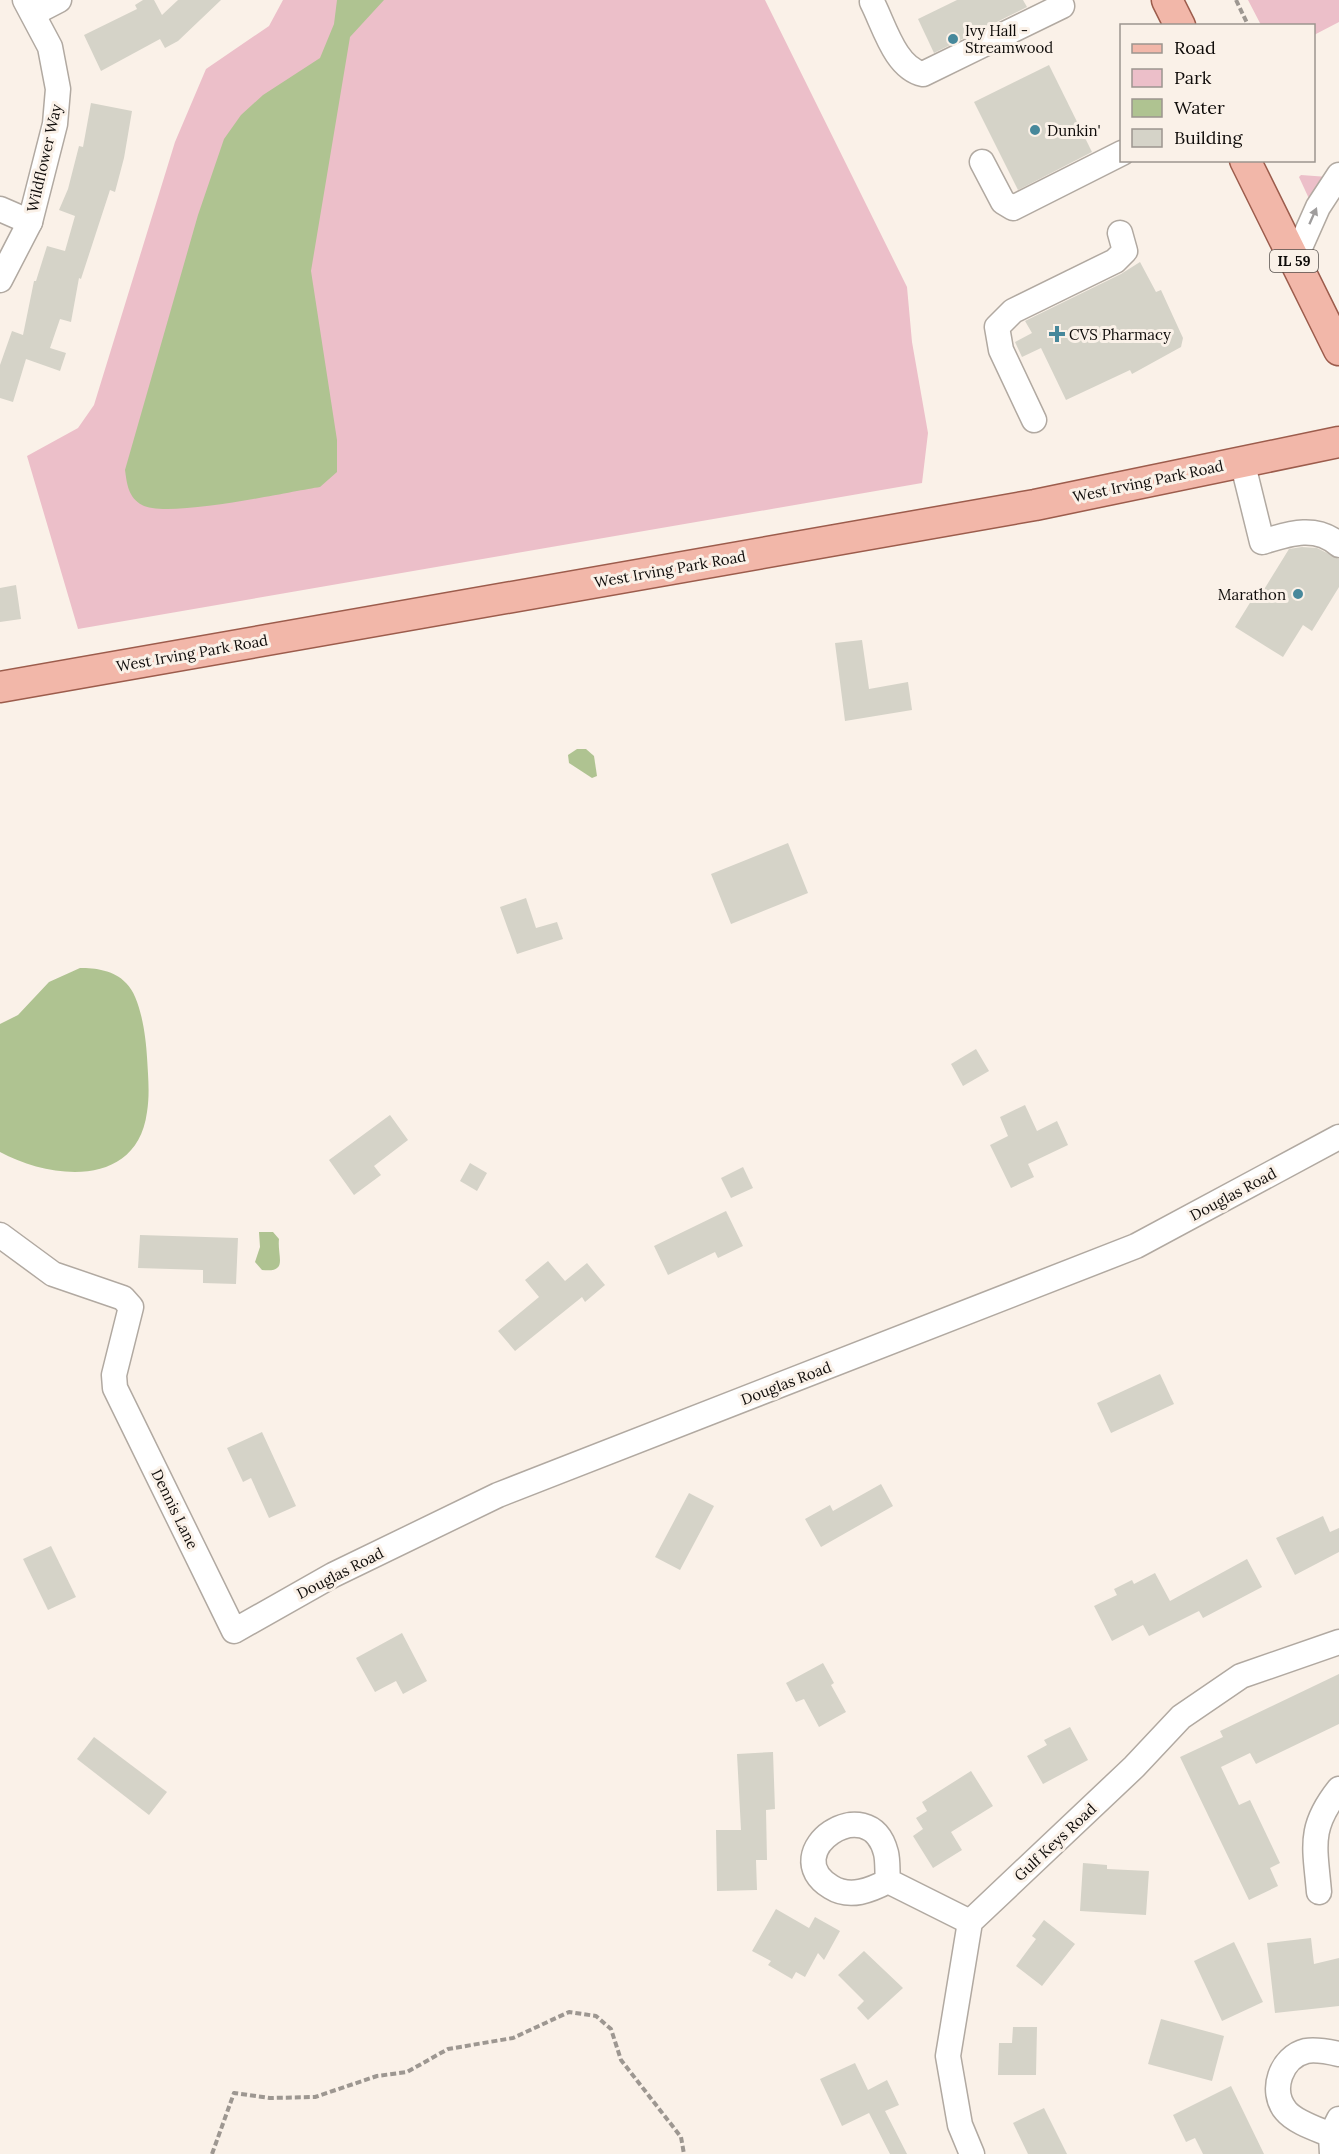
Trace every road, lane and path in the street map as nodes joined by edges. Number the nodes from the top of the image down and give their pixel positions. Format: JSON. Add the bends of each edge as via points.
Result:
{"nodes":[{"id":1,"x":58,"y":0,"type":"edge"},
{"id":2,"x":1167,"y":0,"type":"edge"},
{"id":3,"x":1236,"y":0,"type":"edge"},
{"id":4,"x":872,"y":2,"type":"dead end"},
{"id":5,"x":29,"y":6,"type":"edge"},
{"id":6,"x":1062,"y":6,"type":"dead end"},
{"id":7,"x":1179,"y":24,"type":"edge"},
{"id":8,"x":1248,"y":24,"type":"edge"},
{"id":9,"x":1120,"y":154,"type":"edge"},
{"id":10,"x":982,"y":162,"type":"dead end"},
{"id":11,"x":1246,"y":162,"type":"edge"},
{"id":12,"x":1339,"y":174,"type":"edge"},
{"id":13,"x":0,"y":209,"type":"edge"},
{"id":14,"x":30,"y":222,"type":"junction"},
{"id":15,"x":1120,"y":233,"type":"dead end"},
{"id":16,"x":1294,"y":261,"type":"junction"},
{"id":17,"x":0,"y":280,"type":"edge"},
{"id":18,"x":1339,"y":350,"type":"edge"},
{"id":19,"x":1034,"y":420,"type":"dead end"},
{"id":20,"x":1339,"y":442,"type":"edge"},
{"id":21,"x":1242,"y":462,"type":"junction"},
{"id":22,"x":1339,"y":545,"type":"edge"},
{"id":23,"x":0,"y":687,"type":"edge"},
{"id":24,"x":1339,"y":1137,"type":"edge"},
{"id":25,"x":0,"y":1235,"type":"edge"},
{"id":26,"x":234,"y":1631,"type":"joint"},
{"id":27,"x":1339,"y":1642,"type":"edge"},
{"id":28,"x":1339,"y":1789,"type":"edge"},
{"id":29,"x":888,"y":1881,"type":"dead end"},
{"id":30,"x":1319,"y":1892,"type":"dead end"},
{"id":31,"x":970,"y":1922,"type":"junction"},
{"id":32,"x":1339,"y":2054,"type":"edge"},
{"id":33,"x":1334,"y":2136,"type":"edge"},
{"id":34,"x":212,"y":2154,"type":"edge"},
{"id":35,"x":684,"y":2154,"type":"edge"},
{"id":36,"x":972,"y":2154,"type":"edge"}],
"edges":[{"from":1,"to":5,"type":"street"},
{"from":2,"to":7,"type":"main road"},
{"from":3,"to":8,"type":"path"},
{"from":4,"to":6,"type":"street","via":[[903,63],[912,72],[923,74]]},
{"from":5,"to":14,"type":"street","name":"Wildflower Way","via":[[50,47],[58,89],[55,124]]},
{"from":9,"to":10,"type":"street","via":[[1013,208],[1003,202]]},
{"from":11,"to":16,"type":"main road","number":"IL 59"},
{"from":16,"to":12,"type":"street","one_way":true,"via":[[1317,207]]},
{"from":13,"to":14,"type":"street"},
{"from":14,"to":17,"type":"street","name":"Wildflower Way"},
{"from":15,"to":19,"type":"street","via":[[1125,251],[1115,261],[1013,312],[997,327],[1001,350]]},
{"from":16,"to":18,"type":"main road","number":"IL 59"},
{"from":20,"to":21,"type":"main road","name":"West Irving Park Road"},
{"from":21,"to":22,"type":"street","via":[[1262,542],[1293,532],[1315,532]]},
{"from":21,"to":23,"type":"main road","name":"West Irving Park Road","via":[[1035,506]]},
{"from":24,"to":26,"type":"street","name":"Douglas Road","via":[[1136,1246],[498,1495],[333,1575]]},
{"from":25,"to":26,"type":"street","name":"Dennis Lane","via":[[53,1274],[123,1298],[131,1307],[116,1367],[115,1388]]},
{"from":27,"to":31,"type":"street","name":"Gulf Keys Road","via":[[1241,1676],[1181,1717],[1134,1767]]},
{"from":28,"to":30,"type":"street","via":[[1326,1805],[1314,1835]]},
{"from":29,"to":31,"type":"street"},
{"from":31,"to":36,"type":"street","via":[[948,2056],[960,2125]]},
{"from":32,"to":33,"type":"street","via":[[1306,2051],[1288,2062],[1278,2079],[1277,2097],[1286,2112]]},
{"from":34,"to":35,"type":"path","via":[[234,2093],[270,2098],[315,2097],[377,2076],[407,2072],[448,2049],[513,2038],[569,2012],[596,2016],[611,2029],[621,2060],[681,2137]]}]}
